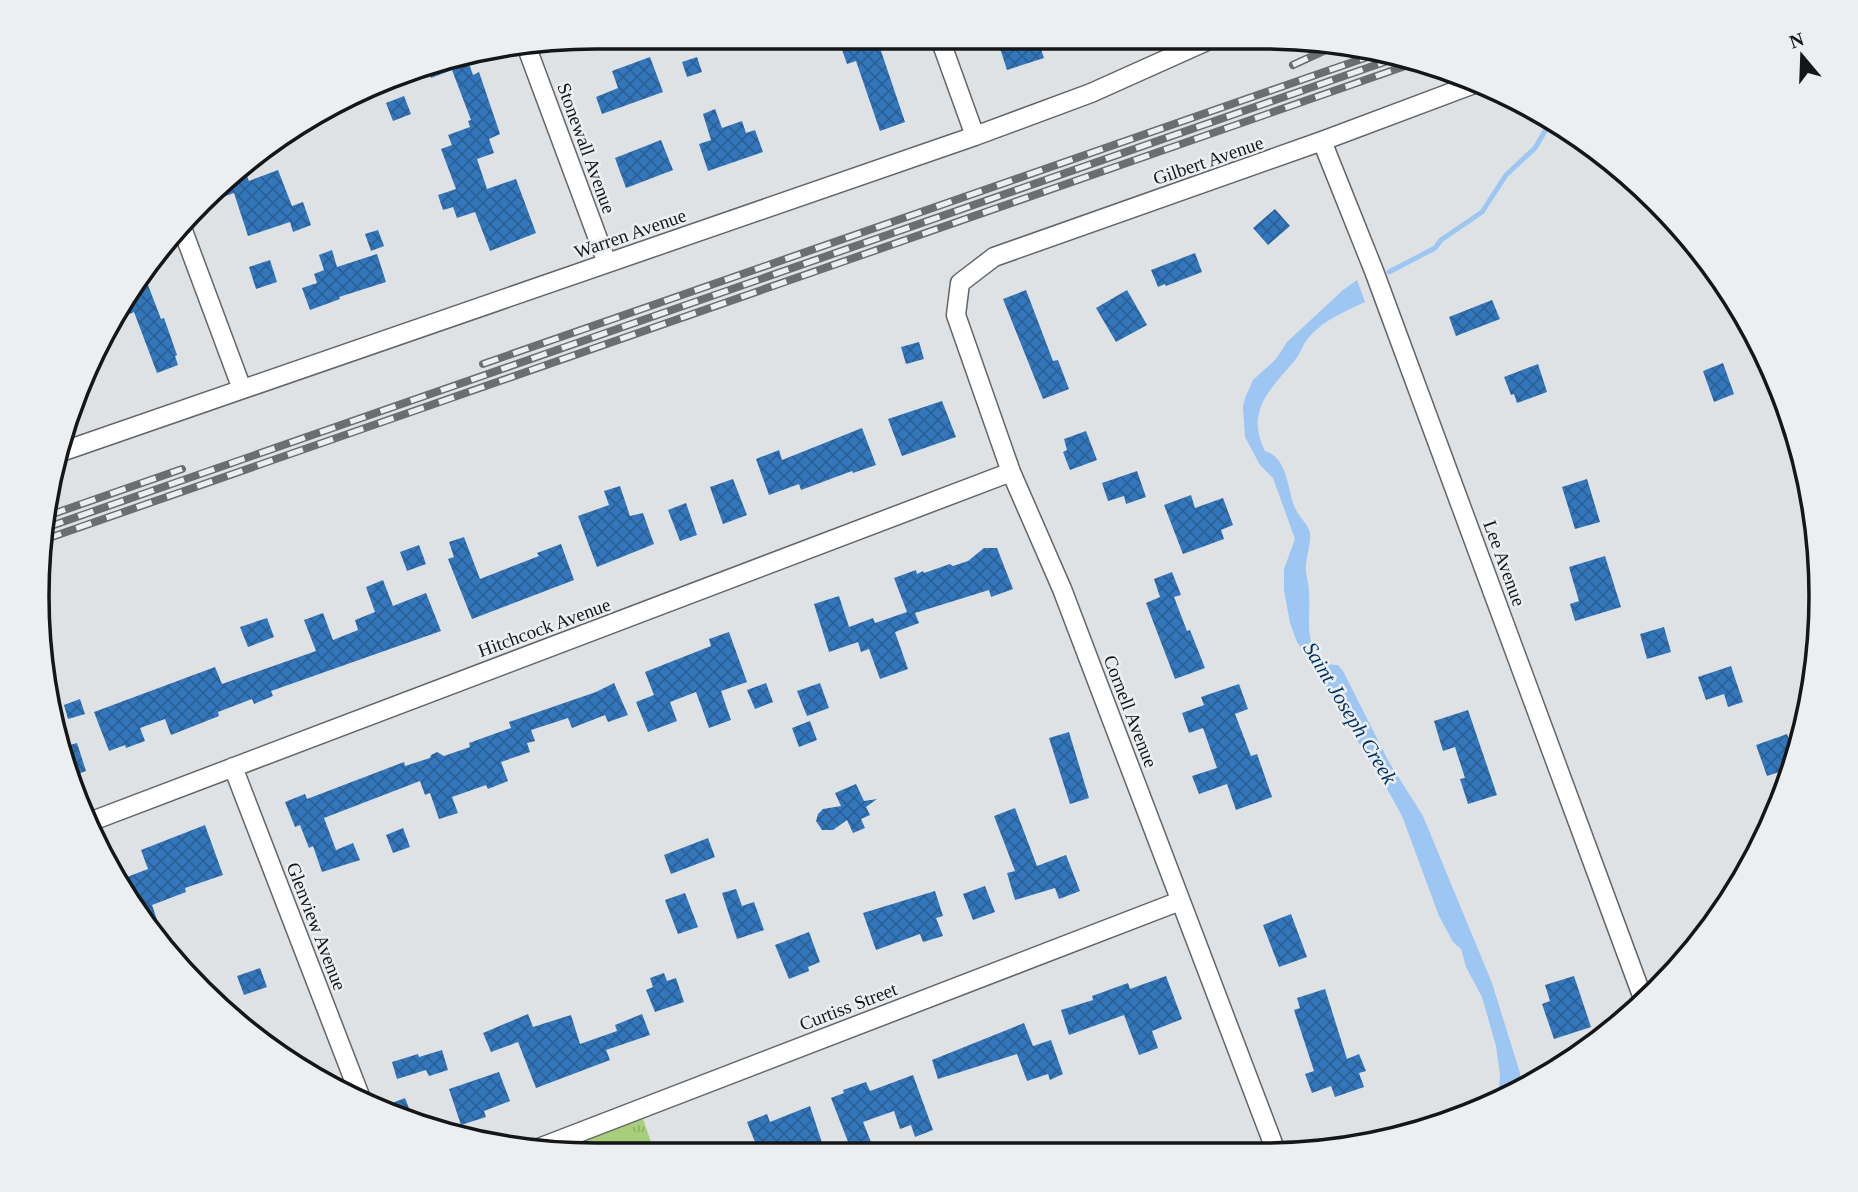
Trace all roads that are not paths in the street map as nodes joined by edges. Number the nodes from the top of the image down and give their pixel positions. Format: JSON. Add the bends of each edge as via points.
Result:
{"nodes":[{"id":1,"x":944,"y":49,"type":"edge"},
{"id":2,"x":1189,"y":49,"type":"edge"},
{"id":3,"x":529,"y":54,"type":"edge"},
{"id":4,"x":1462,"y":88,"type":"edge"},
{"id":5,"x":975,"y":136,"type":"junction"},
{"id":6,"x":1322,"y":141,"type":"junction"},
{"id":7,"x":185,"y":235,"type":"edge"},
{"id":8,"x":607,"y":263,"type":"junction"},
{"id":9,"x":960,"y":283,"type":"joint"},
{"id":10,"x":242,"y":389,"type":"junction"},
{"id":11,"x":69,"y":449,"type":"edge"},
{"id":12,"x":1011,"y":472,"type":"junction"},
{"id":13,"x":233,"y":767,"type":"junction"},
{"id":14,"x":97,"y":819,"type":"edge"},
{"id":15,"x":1180,"y":901,"type":"junction"},
{"id":16,"x":1641,"y":991,"type":"edge"},
{"id":17,"x":357,"y":1088,"type":"edge"},
{"id":18,"x":556,"y":1142,"type":"edge"},
{"id":19,"x":1273,"y":1143,"type":"edge"}],
"edges":[{"from":1,"to":5,"type":"street"},
{"from":2,"to":5,"type":"street","name":"Warren Avenue","via":[[1091,93]]},
{"from":3,"to":8,"type":"street","name":"Stonewall Avenue"},
{"from":4,"to":6,"type":"street","name":"Gilbert Avenue"},
{"from":5,"to":8,"type":"street","name":"Warren Avenue"},
{"from":6,"to":9,"type":"street","name":"Gilbert Avenue","via":[[994,257]]},
{"from":6,"to":16,"type":"street","name":"Lee Avenue"},
{"from":7,"to":10,"type":"street"},
{"from":8,"to":10,"type":"street","name":"Warren Avenue"},
{"from":9,"to":12,"type":"street","name":"Cornell Avenue","via":[[956,315]]},
{"from":10,"to":11,"type":"street","name":"Warren Avenue"},
{"from":12,"to":13,"type":"street","name":"Hitchcock Avenue"},
{"from":12,"to":15,"type":"street","name":"Cornell Avenue","via":[[1062,589]]},
{"from":13,"to":14,"type":"street","name":"Hitchcock Avenue"},
{"from":13,"to":17,"type":"street","name":"Glenview Avenue"},
{"from":15,"to":18,"type":"street","name":"Curtiss Street"},
{"from":15,"to":19,"type":"street","name":"Cornell Avenue"}]}
